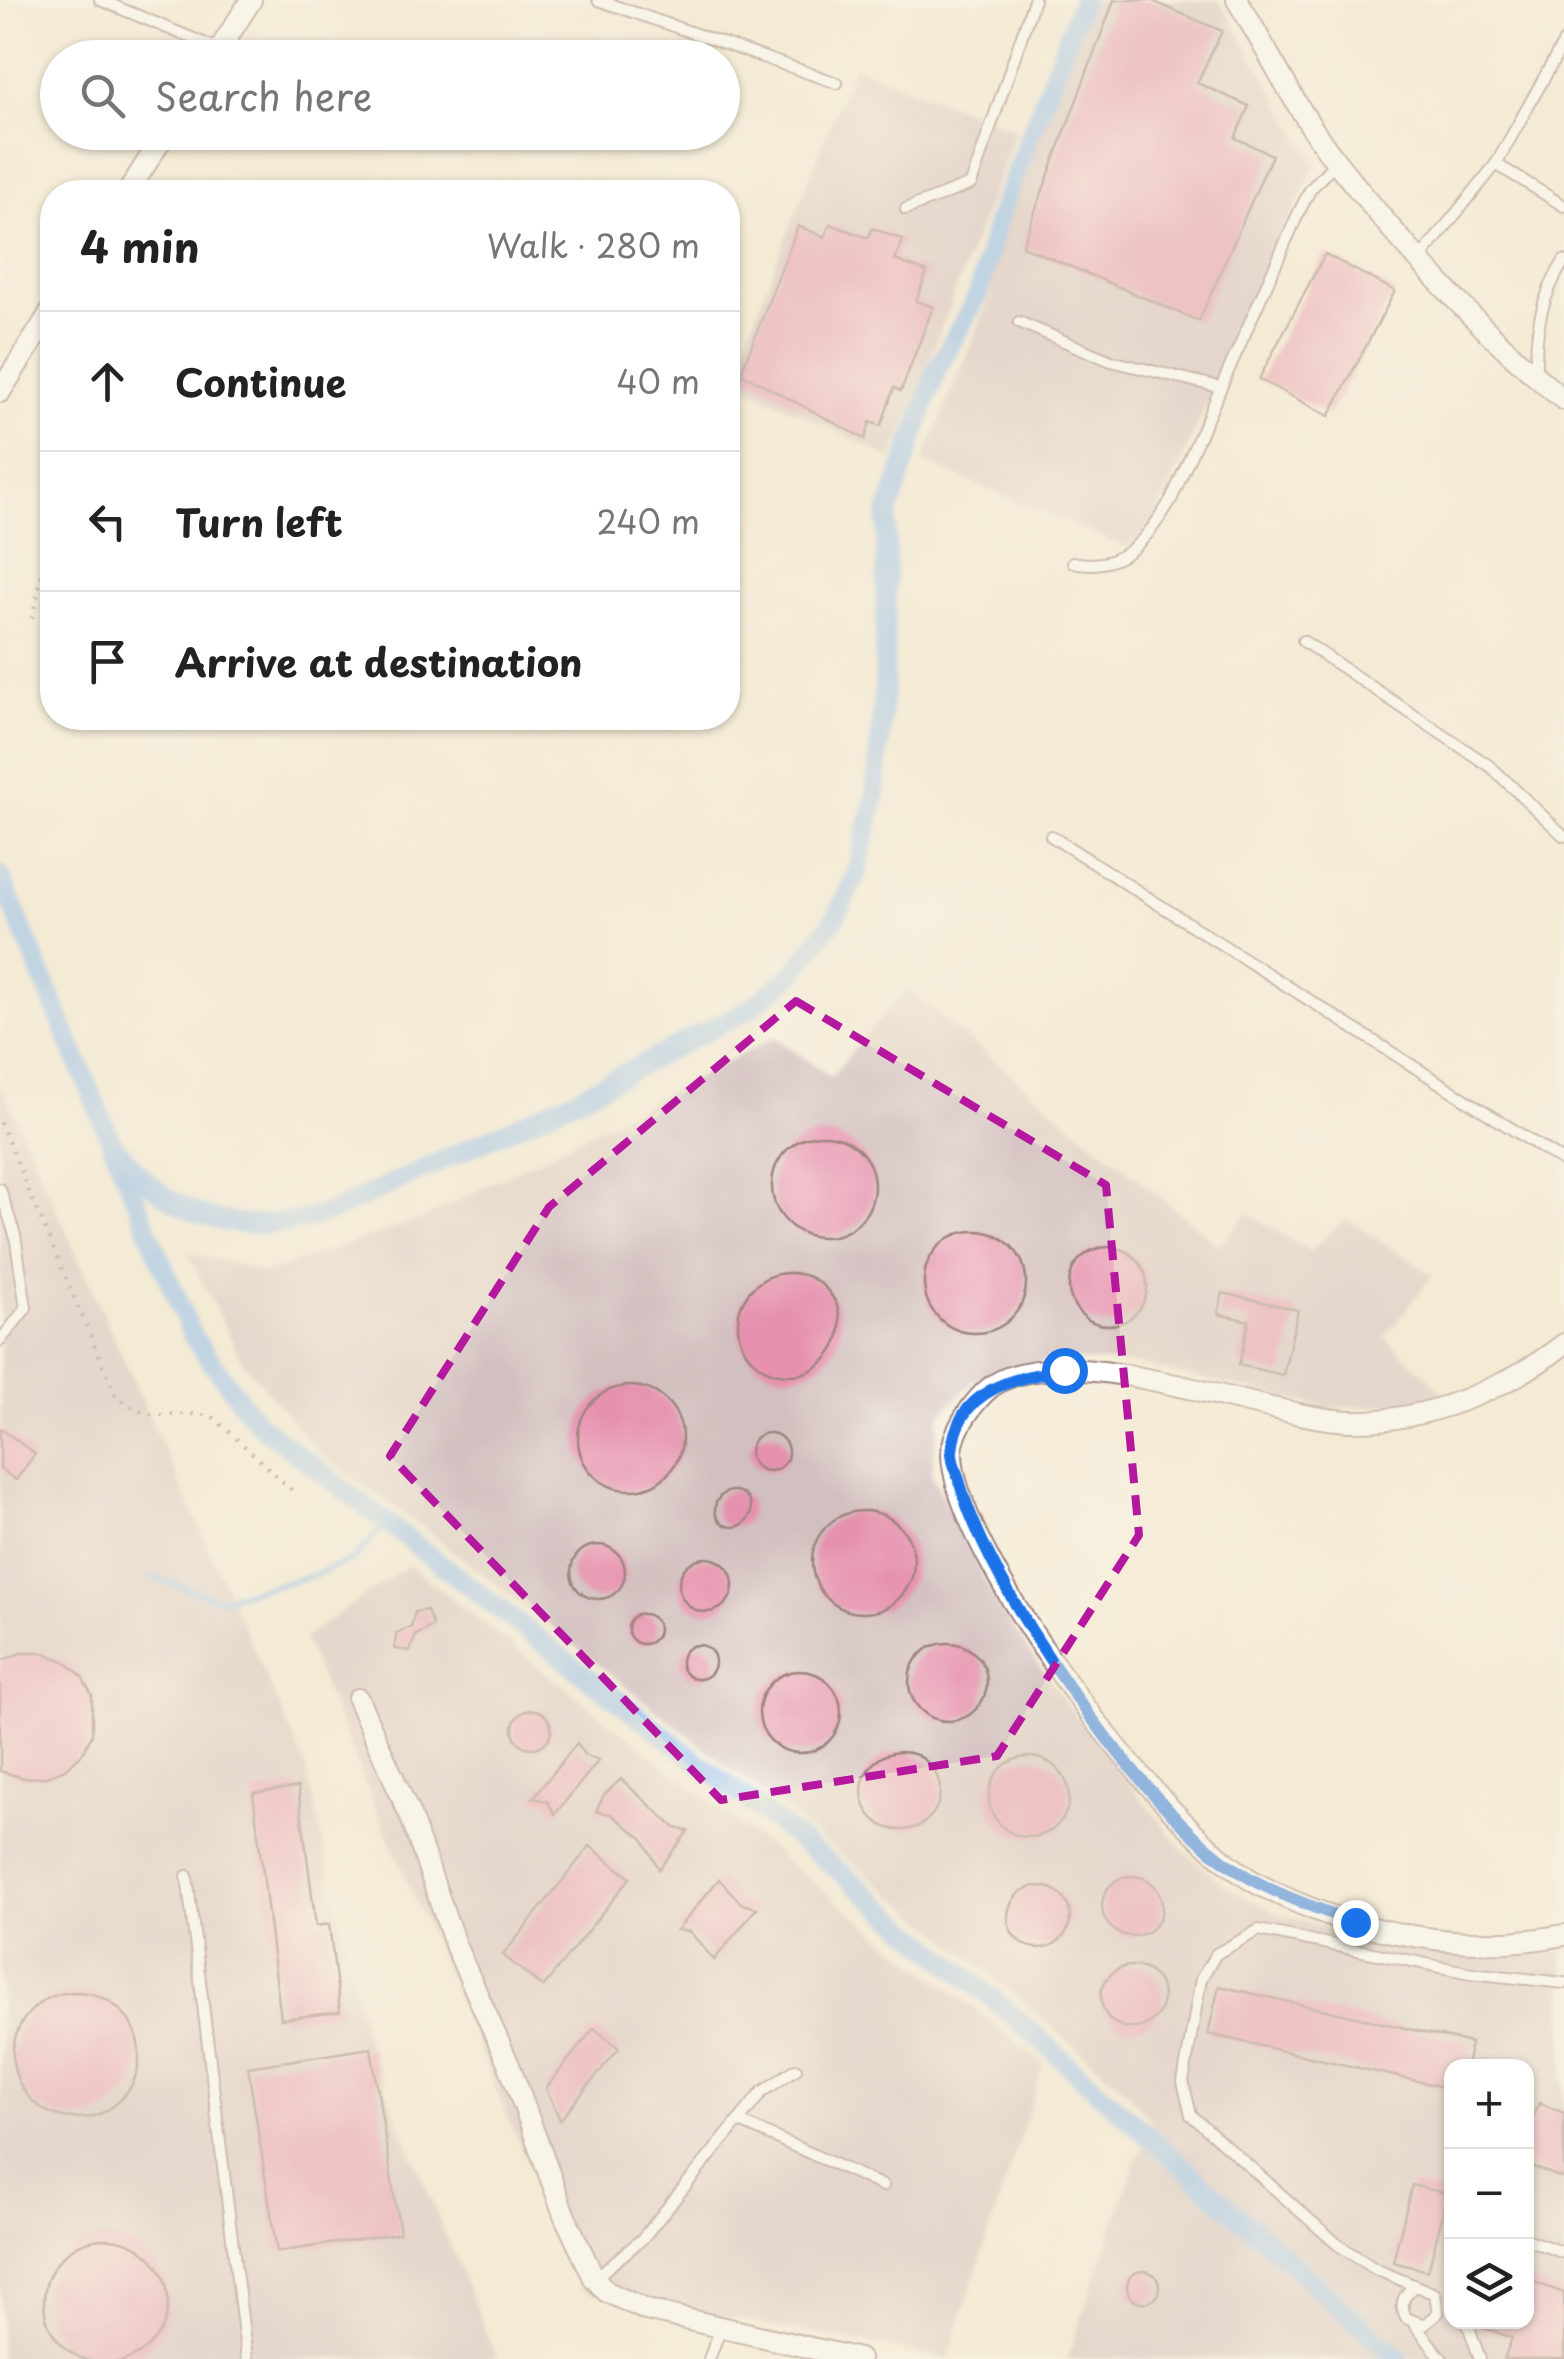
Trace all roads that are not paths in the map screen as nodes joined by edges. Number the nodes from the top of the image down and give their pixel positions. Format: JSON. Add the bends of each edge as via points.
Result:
{"nodes":[{"id":1,"x":100,"y":0,"type":"edge"},
{"id":2,"x":250,"y":0,"type":"edge"},
{"id":3,"x":598,"y":0,"type":"edge"},
{"id":4,"x":1034,"y":0,"type":"edge"},
{"id":5,"x":1237,"y":0,"type":"edge"},
{"id":6,"x":187,"y":40,"type":"edge"},
{"id":7,"x":226,"y":40,"type":"edge"},
{"id":8,"x":713,"y":40,"type":"edge"},
{"id":9,"x":1564,"y":42,"type":"edge"},
{"id":10,"x":740,"y":49,"type":"edge"},
{"id":11,"x":837,"y":83,"type":"dead end"},
{"id":12,"x":155,"y":150,"type":"edge"},
{"id":13,"x":1336,"y":161,"type":"junction"},
{"id":14,"x":1496,"y":164,"type":"junction"},
{"id":15,"x":136,"y":180,"type":"edge"},
{"id":16,"x":1564,"y":206,"type":"edge"},
{"id":17,"x":906,"y":209,"type":"dead end"},
{"id":18,"x":1421,"y":258,"type":"junction"},
{"id":19,"x":1564,"y":260,"type":"edge"},
{"id":20,"x":1019,"y":322,"type":"dead end"},
{"id":21,"x":40,"y":329,"type":"edge"},
{"id":22,"x":1536,"y":376,"type":"junction"},
{"id":23,"x":1220,"y":388,"type":"junction"},
{"id":24,"x":0,"y":392,"type":"edge"},
{"id":25,"x":1564,"y":400,"type":"edge"},
{"id":26,"x":1073,"y":562,"type":"dead end"},
{"id":27,"x":1303,"y":641,"type":"dead end"},
{"id":28,"x":1052,"y":836,"type":"dead end"},
{"id":29,"x":1564,"y":836,"type":"edge"},
{"id":30,"x":1564,"y":1162,"type":"edge"},
{"id":31,"x":0,"y":1189,"type":"edge"},
{"id":32,"x":0,"y":1341,"type":"edge"},
{"id":33,"x":1564,"y":1344,"type":"edge"},
{"id":34,"x":358,"y":1700,"type":"dead end"},
{"id":35,"x":187,"y":1876,"type":"dead end"},
{"id":36,"x":1564,"y":1934,"type":"edge"},
{"id":37,"x":1564,"y":1983,"type":"edge"},
{"id":38,"x":796,"y":2069,"type":"dead end"},
{"id":39,"x":738,"y":2121,"type":"junction"},
{"id":40,"x":883,"y":2186,"type":"dead end"},
{"id":41,"x":1534,"y":2242,"type":"edge"},
{"id":42,"x":1564,"y":2253,"type":"edge"},
{"id":43,"x":594,"y":2278,"type":"junction"},
{"id":44,"x":1413,"y":2287,"type":"junction"},
{"id":45,"x":1438,"y":2313,"type":"junction"},
{"id":46,"x":1444,"y":2314,"type":"edge"},
{"id":47,"x":1414,"y":2324,"type":"junction"},
{"id":48,"x":721,"y":2327,"type":"junction"},
{"id":49,"x":1469,"y":2329,"type":"edge"},
{"id":50,"x":247,"y":2359,"type":"edge"},
{"id":51,"x":709,"y":2359,"type":"edge"},
{"id":52,"x":859,"y":2359,"type":"edge"},
{"id":53,"x":1442,"y":2359,"type":"edge"},
{"id":54,"x":1480,"y":2359,"type":"edge"}],
"edges":[{"from":1,"to":6,"type":"lane"},
{"from":2,"to":7,"type":"street"},
{"from":3,"to":8,"type":"lane"},
{"from":4,"to":17,"type":"lane","via":[[970,184]]},
{"from":5,"to":13,"type":"street"},
{"from":9,"to":14,"type":"lane"},
{"from":10,"to":11,"type":"lane"},
{"from":12,"to":15,"type":"street"},
{"from":13,"to":18,"type":"street"},
{"from":13,"to":23,"type":"lane","via":[[1310,190]]},
{"from":14,"to":16,"type":"lane"},
{"from":14,"to":18,"type":"lane"},
{"from":18,"to":22,"type":"street"},
{"from":19,"to":22,"type":"lane","via":[[1535,326]]},
{"from":20,"to":23,"type":"lane","via":[[1111,361]]},
{"from":21,"to":24,"type":"street"},
{"from":22,"to":25,"type":"street"},
{"from":23,"to":26,"type":"lane","via":[[1171,500],[1138,546],[1105,564]]},
{"from":27,"to":29,"type":"lane","via":[[1491,767]]},
{"from":28,"to":30,"type":"lane"},
{"from":31,"to":32,"type":"lane","via":[[26,1308]]},
{"from":33,"to":36,"type":"street","via":[[1496,1386],[1448,1405],[1352,1422],[1289,1414],[1114,1371],[1012,1378],[987,1390],[964,1416],[952,1452],[967,1511],[1035,1633],[1140,1778],[1226,1863],[1302,1904],[1404,1934],[1446,1941]]},
{"from":34,"to":43,"type":"street"},
{"from":35,"to":50,"type":"lane"},
{"from":37,"to":44,"type":"lane","via":[[1471,1973],[1259,1930],[1216,1954],[1202,1979],[1182,2082],[1192,2115],[1337,2244]]},
{"from":38,"to":39,"type":"lane","via":[[762,2092]]},
{"from":39,"to":40,"type":"lane"},
{"from":39,"to":43,"type":"lane","via":[[642,2239]]},
{"from":41,"to":42,"type":"lane"},
{"from":43,"to":48,"type":"street","via":[[624,2302]]},
{"from":44,"to":45,"type":"lane","via":[[1435,2294]]},
{"from":44,"to":47,"type":"lane","via":[[1402,2309]]},
{"from":45,"to":46,"type":"lane"},
{"from":45,"to":47,"type":"lane"},
{"from":47,"to":53,"type":"lane"},
{"from":48,"to":51,"type":"lane"},
{"from":48,"to":52,"type":"street"},
{"from":49,"to":54,"type":"lane"}]}
